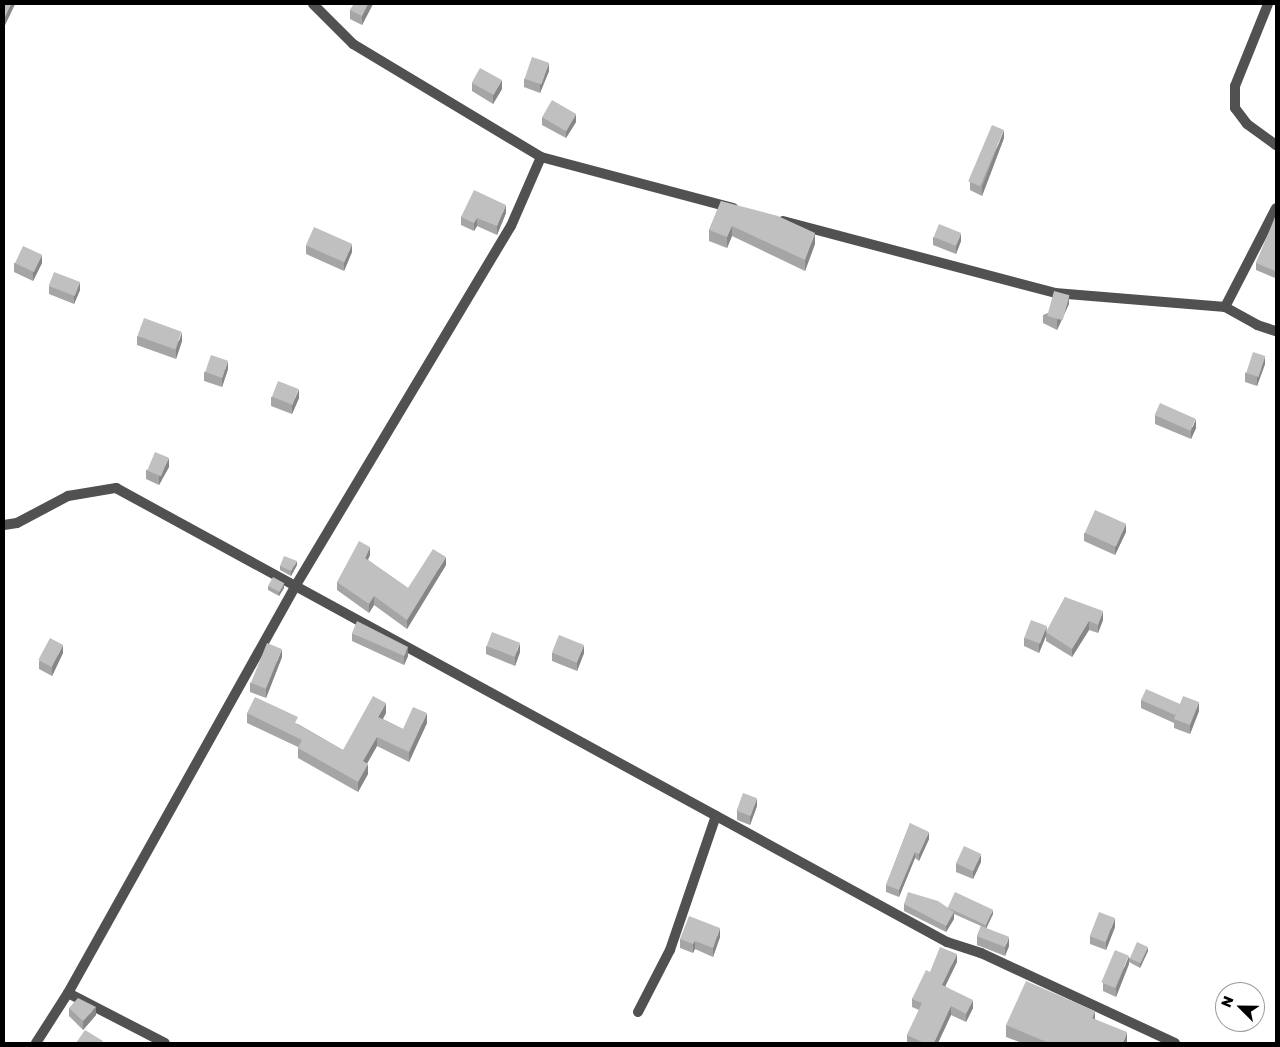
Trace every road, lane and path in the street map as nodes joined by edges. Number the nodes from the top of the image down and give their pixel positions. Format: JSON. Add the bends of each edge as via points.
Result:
{"nodes":[{"id":1,"x":313,"y":4,"type":"edge"},
{"id":2,"x":1268,"y":4,"type":"edge"},
{"id":3,"x":1276,"y":145,"type":"edge"},
{"id":4,"x":541,"y":157,"type":"junction"},
{"id":5,"x":1276,"y":208,"type":"edge"},
{"id":6,"x":741,"y":210,"type":"edge"},
{"id":7,"x":770,"y":217,"type":"edge"},
{"id":8,"x":1225,"y":307,"type":"junction"},
{"id":9,"x":1276,"y":331,"type":"edge"},
{"id":10,"x":4,"y":525,"type":"edge"},
{"id":11,"x":296,"y":585,"type":"junction"},
{"id":12,"x":716,"y":816,"type":"junction"},
{"id":13,"x":68,"y":992,"type":"junction"},
{"id":14,"x":638,"y":1012,"type":"dead end"},
{"id":15,"x":36,"y":1043,"type":"edge"},
{"id":16,"x":165,"y":1043,"type":"edge"},
{"id":17,"x":1175,"y":1043,"type":"edge"}],
"edges":[{"from":1,"to":4,"type":"street","via":[[353,44]]},
{"from":2,"to":3,"type":"street","via":[[1235,86],[1235,108],[1246,124]]},
{"from":4,"to":6,"type":"street"},
{"from":4,"to":11,"type":"street","via":[[511,226]]},
{"from":5,"to":8,"type":"street"},
{"from":7,"to":8,"type":"street","via":[[1055,293]]},
{"from":8,"to":9,"type":"street","via":[[1257,325]]},
{"from":10,"to":11,"type":"street","via":[[17,523],[68,496],[116,488]]},
{"from":11,"to":12,"type":"street"},
{"from":11,"to":13,"type":"street"},
{"from":12,"to":14,"type":"street","via":[[670,950]]},
{"from":12,"to":17,"type":"street","via":[[947,942],[981,953]]},
{"from":13,"to":15,"type":"street"},
{"from":13,"to":16,"type":"street"}]}
